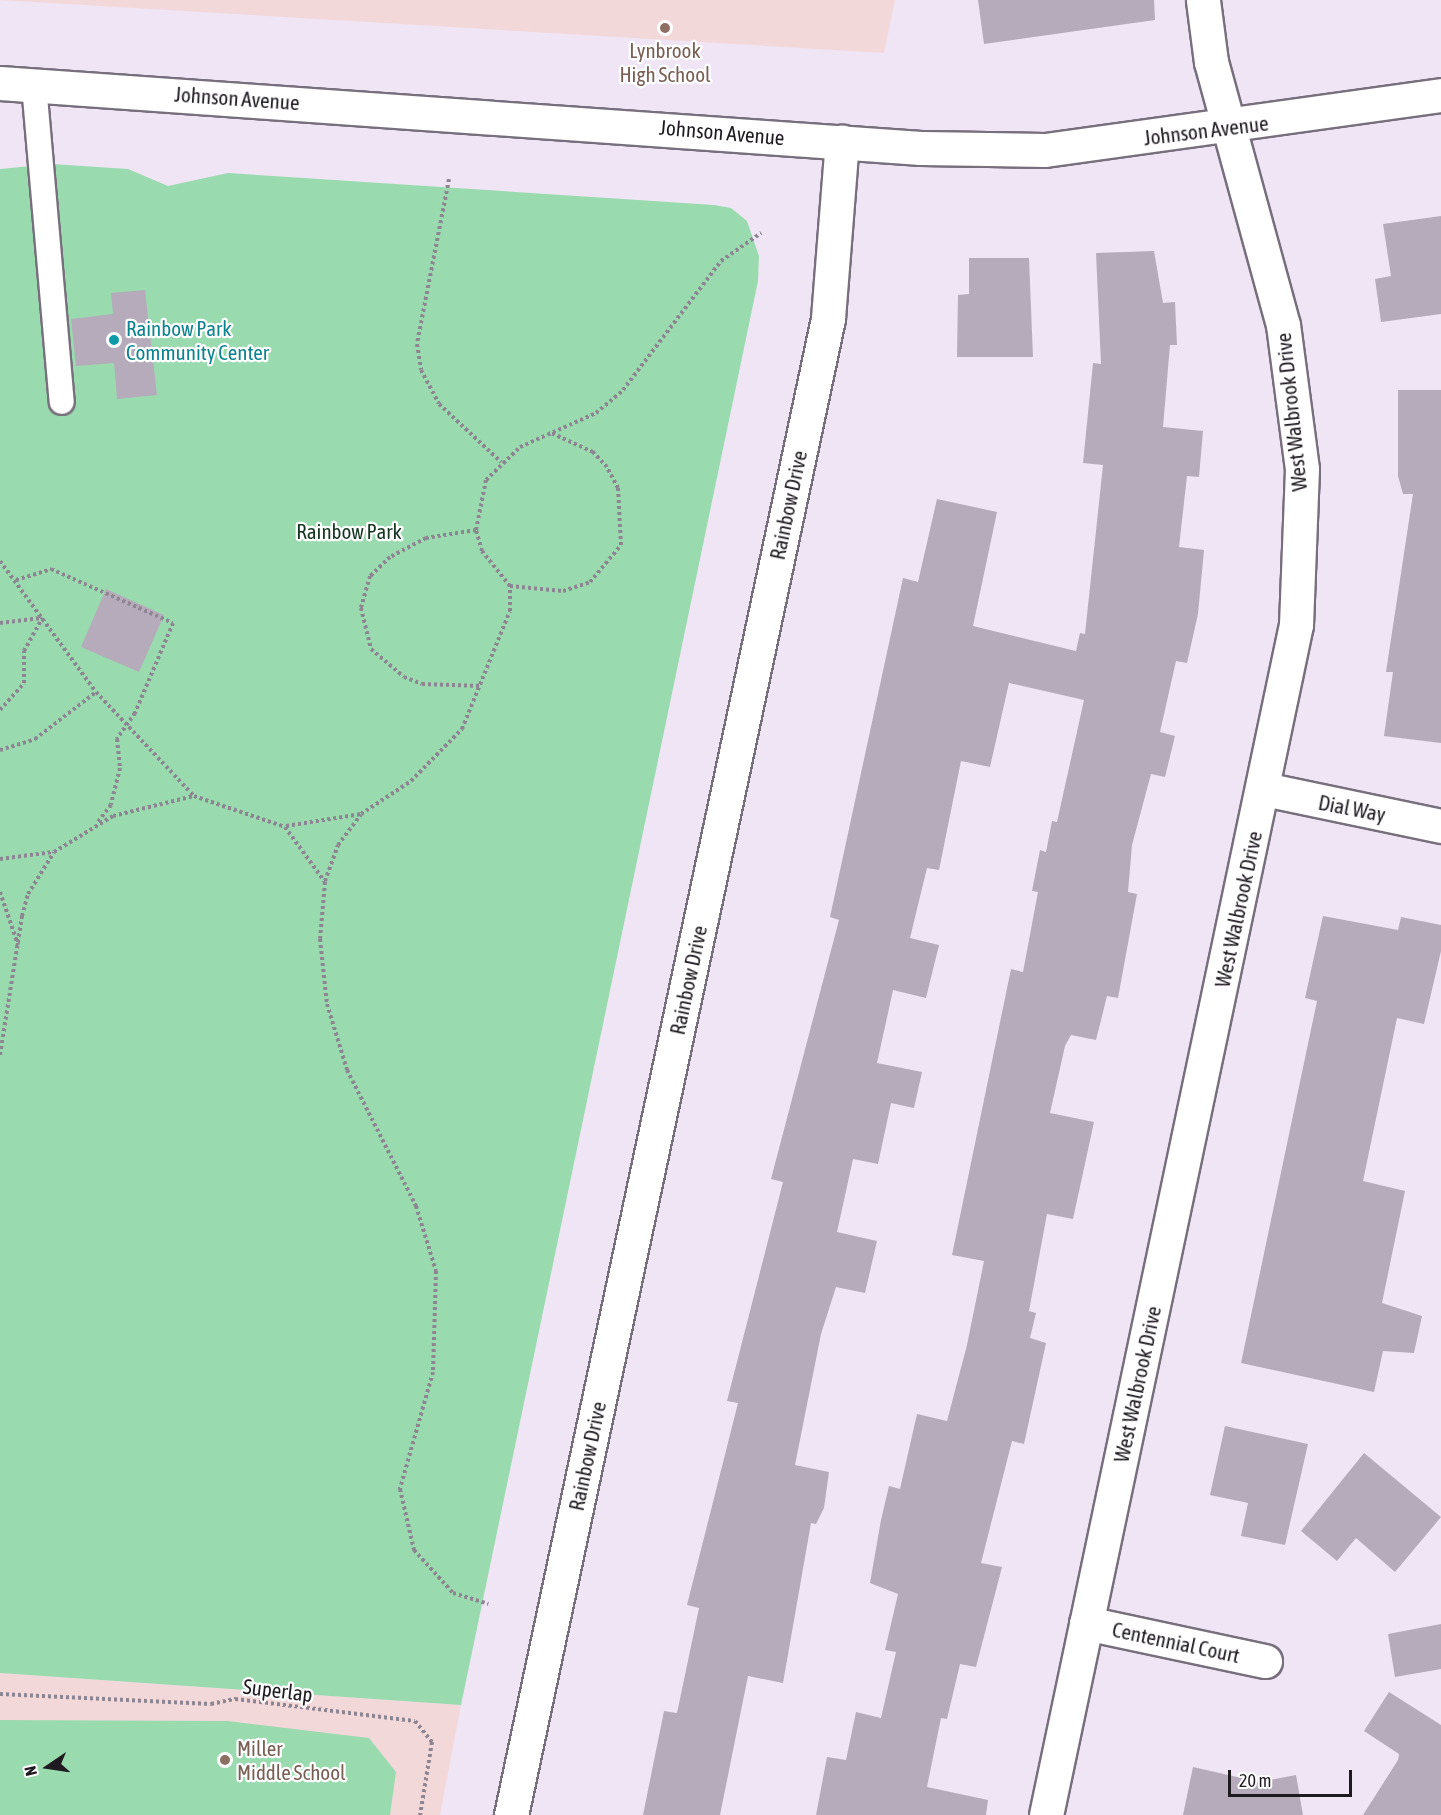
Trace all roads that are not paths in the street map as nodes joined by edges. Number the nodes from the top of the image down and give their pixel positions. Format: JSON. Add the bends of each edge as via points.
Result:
{"nodes":[{"id":1,"x":1203,"y":0,"type":"edge"},
{"id":2,"x":0,"y":83,"type":"edge"},
{"id":3,"x":34,"y":85,"type":"junction"},
{"id":4,"x":1441,"y":95,"type":"edge"},
{"id":5,"x":1228,"y":128,"type":"junction"},
{"id":6,"x":842,"y":142,"type":"junction"},
{"id":7,"x":62,"y":402,"type":"dead end"},
{"id":8,"x":1264,"y":789,"type":"junction"},
{"id":9,"x":1441,"y":826,"type":"edge"},
{"id":10,"x":1086,"y":1623,"type":"junction"},
{"id":11,"x":1265,"y":1661,"type":"dead end"},
{"id":12,"x":511,"y":1815,"type":"edge"},
{"id":13,"x":1046,"y":1815,"type":"edge"}],
"edges":[{"from":1,"to":5,"type":"street","name":"West Walbrook Drive"},
{"from":2,"to":3,"type":"street","name":"Johnson Avenue"},
{"from":3,"to":6,"type":"street","name":"Johnson Avenue"},
{"from":3,"to":7,"type":"lane"},
{"from":4,"to":5,"type":"street","name":"Johnson Avenue"},
{"from":5,"to":6,"type":"street","name":"Johnson Avenue","via":[[1045,150]]},
{"from":5,"to":8,"type":"street","name":"West Walbrook Drive","via":[[1283,325],[1302,469],[1296,625]]},
{"from":6,"to":12,"type":"street","name":"Rainbow Drive","via":[[828,318]]},
{"from":8,"to":9,"type":"street","name":"Dial Way"},
{"from":8,"to":10,"type":"street","name":"West Walbrook Drive"},
{"from":10,"to":11,"type":"street","name":"Centennial Court"},
{"from":10,"to":13,"type":"street","name":"West Walbrook Drive"}]}
